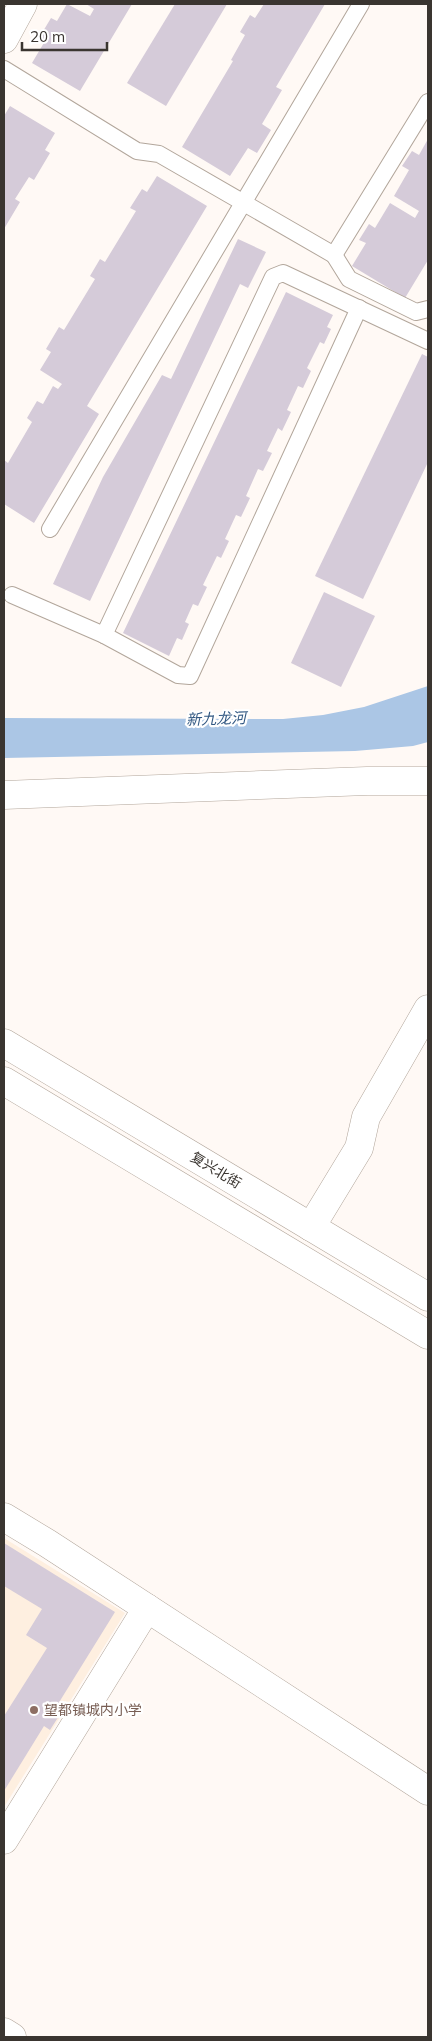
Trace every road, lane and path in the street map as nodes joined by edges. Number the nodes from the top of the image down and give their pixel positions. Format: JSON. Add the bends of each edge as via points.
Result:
{"nodes":[{"id":1,"x":23,"y":4,"type":"edge"},
{"id":2,"x":361,"y":4,"type":"edge"},
{"id":3,"x":4,"y":38,"type":"edge"},
{"id":4,"x":4,"y":69,"type":"edge"},
{"id":5,"x":428,"y":102,"type":"edge"},
{"id":6,"x":244,"y":203,"type":"junction"},
{"id":7,"x":334,"y":255,"type":"junction"},
{"id":8,"x":360,"y":308,"type":"junction"},
{"id":9,"x":428,"y":309,"type":"edge"},
{"id":10,"x":428,"y":341,"type":"edge"},
{"id":11,"x":50,"y":529,"type":"dead end"},
{"id":12,"x":12,"y":596,"type":"dead end"},
{"id":13,"x":104,"y":635,"type":"junction"},
{"id":14,"x":428,"y":781,"type":"edge"},
{"id":15,"x":4,"y":795,"type":"edge"},
{"id":16,"x":428,"y":1009,"type":"edge"},
{"id":17,"x":4,"y":1043,"type":"edge"},
{"id":18,"x":4,"y":1081,"type":"edge"},
{"id":19,"x":311,"y":1227,"type":"junction"},
{"id":20,"x":428,"y":1297,"type":"edge"},
{"id":21,"x":428,"y":1335,"type":"edge"},
{"id":22,"x":4,"y":1517,"type":"edge"},
{"id":23,"x":147,"y":1608,"type":"junction"},
{"id":24,"x":428,"y":1791,"type":"edge"},
{"id":25,"x":4,"y":1840,"type":"edge"},
{"id":26,"x":4,"y":2032,"type":"edge"},
{"id":27,"x":12,"y":2037,"type":"edge"}],
"edges":[{"from":1,"to":3,"type":"street"},
{"from":2,"to":6,"type":"lane"},
{"from":4,"to":6,"type":"lane","via":[[137,151],[159,154]]},
{"from":5,"to":7,"type":"lane"},
{"from":6,"to":7,"type":"lane"},
{"from":6,"to":11,"type":"lane"},
{"from":7,"to":9,"type":"lane","via":[[349,279],[416,312]]},
{"from":8,"to":10,"type":"lane"},
{"from":8,"to":13,"type":"lane","via":[[283,273],[273,277]]},
{"from":8,"to":13,"type":"lane","via":[[190,676],[178,675]]},
{"from":12,"to":13,"type":"lane"},
{"from":14,"to":15,"type":"street"},
{"from":16,"to":19,"type":"street","via":[[366,1117],[359,1148]]},
{"from":17,"to":19,"type":"street","name":"复兴北街"},
{"from":18,"to":21,"type":"street"},
{"from":19,"to":20,"type":"street","name":"复兴北街"},
{"from":22,"to":23,"type":"street"},
{"from":23,"to":24,"type":"street"},
{"from":23,"to":25,"type":"street"},
{"from":26,"to":27,"type":"street"}]}
